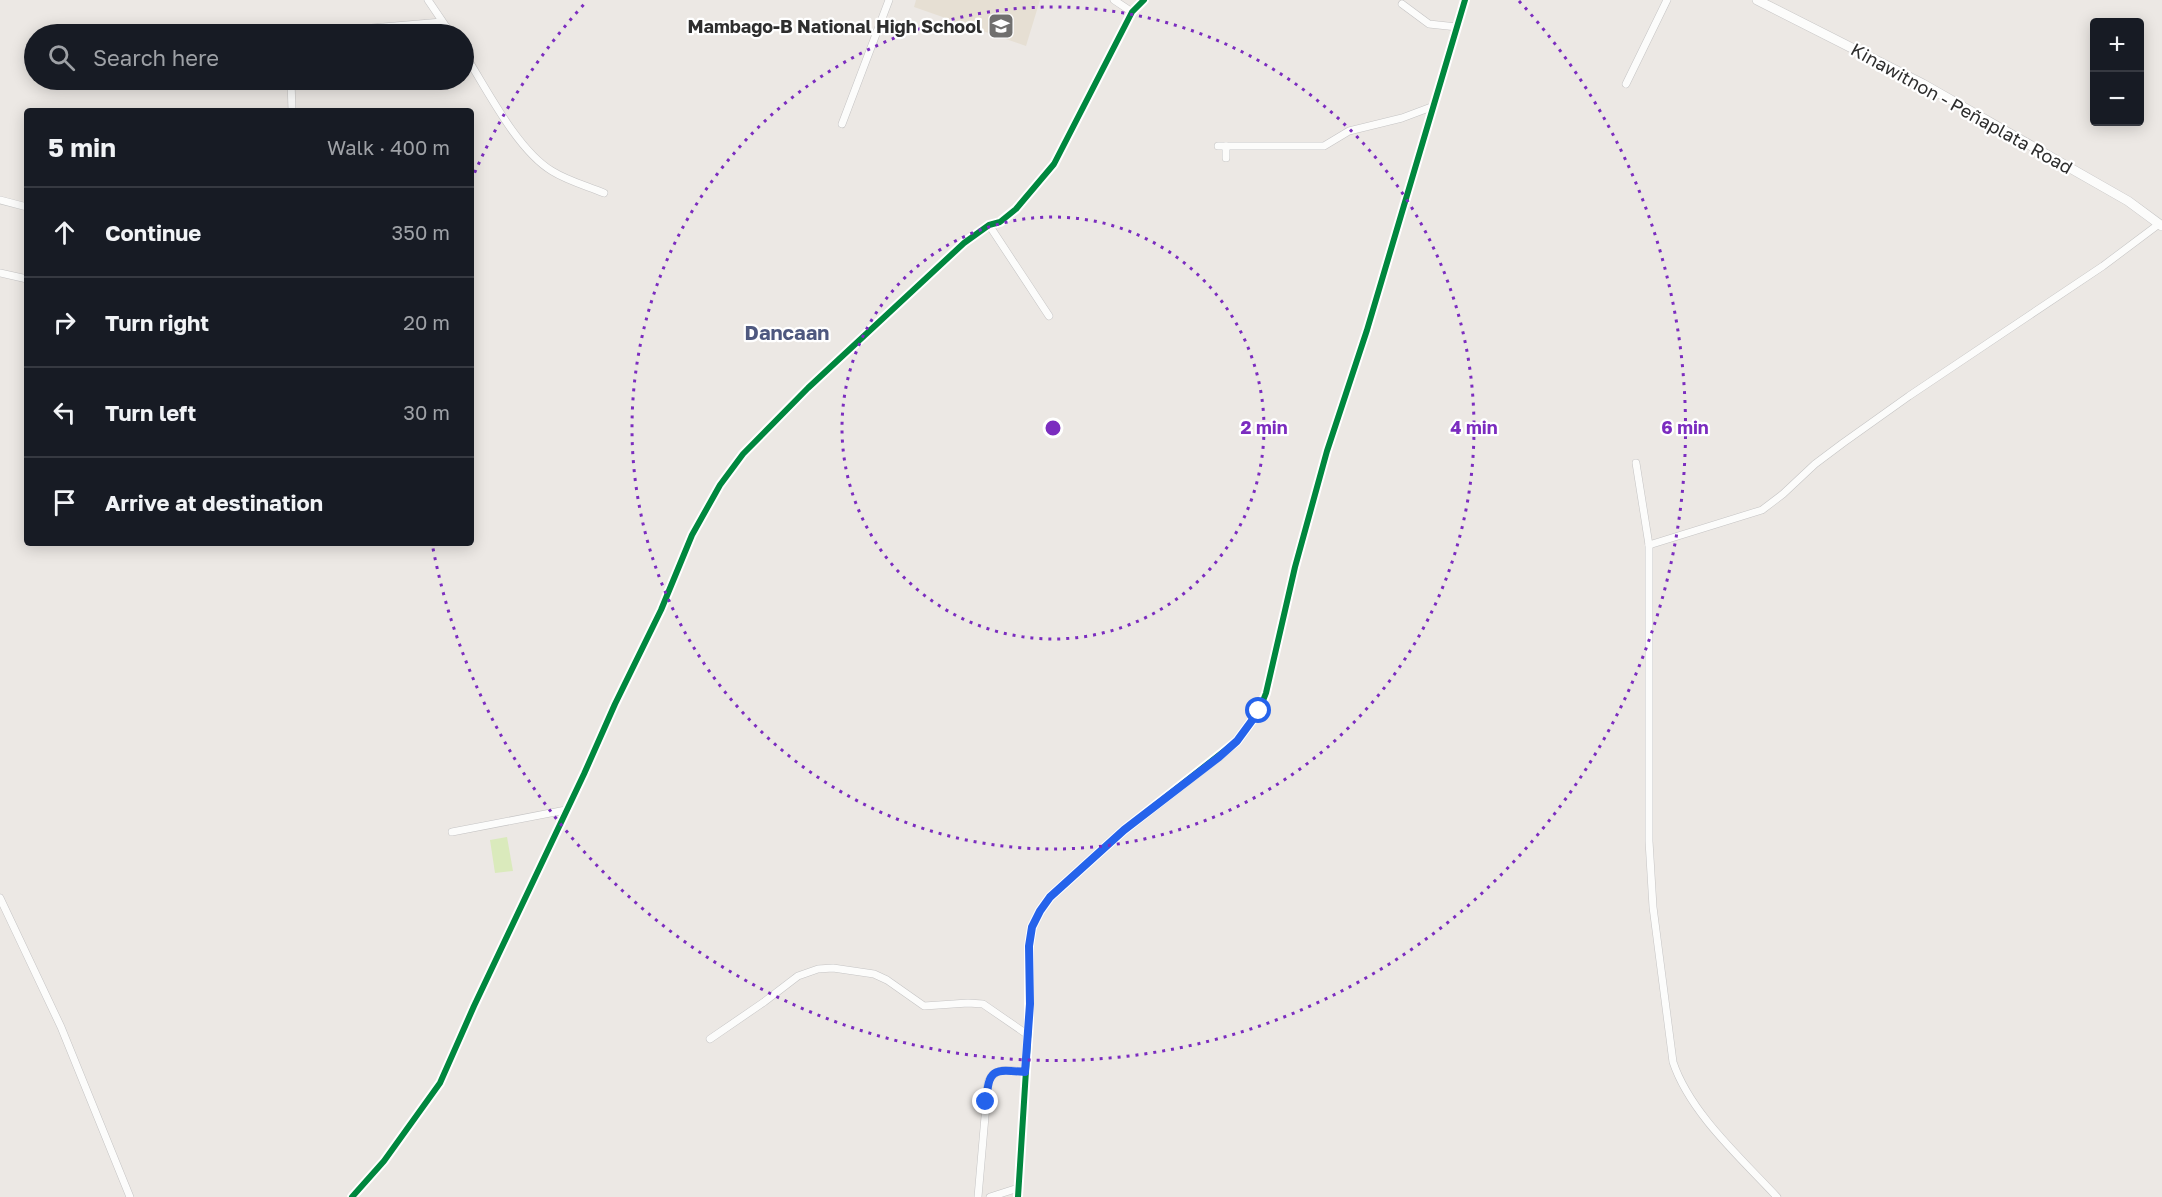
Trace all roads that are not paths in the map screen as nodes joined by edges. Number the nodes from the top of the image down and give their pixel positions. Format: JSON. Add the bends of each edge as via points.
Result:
{"nodes":[{"id":1,"x":428,"y":0,"type":"edge"},
{"id":2,"x":889,"y":0,"type":"edge"},
{"id":3,"x":1114,"y":0,"type":"edge"},
{"id":4,"x":1144,"y":0,"type":"edge"},
{"id":5,"x":1465,"y":0,"type":"edge"},
{"id":6,"x":1666,"y":0,"type":"edge"},
{"id":7,"x":1757,"y":0,"type":"edge"},
{"id":8,"x":1402,"y":4,"type":"dead end"},
{"id":9,"x":1132,"y":12,"type":"junction"},
{"id":10,"x":442,"y":22,"type":"joint"},
{"id":11,"x":418,"y":24,"type":"edge"},
{"id":12,"x":1457,"y":27,"type":"junction"},
{"id":13,"x":474,"y":69,"type":"edge"},
{"id":14,"x":1626,"y":84,"type":"dead end"},
{"id":15,"x":291,"y":90,"type":"edge"},
{"id":16,"x":1434,"y":106,"type":"junction"},
{"id":17,"x":292,"y":108,"type":"edge"},
{"id":18,"x":842,"y":124,"type":"dead end"},
{"id":19,"x":1218,"y":146,"type":"dead end"},
{"id":20,"x":1226,"y":146,"type":"junction"},
{"id":21,"x":1226,"y":158,"type":"dead end"},
{"id":22,"x":604,"y":194,"type":"dead end"},
{"id":23,"x":0,"y":200,"type":"edge"},
{"id":24,"x":24,"y":206,"type":"edge"},
{"id":25,"x":989,"y":225,"type":"junction"},
{"id":26,"x":2160,"y":225,"type":"edge"},
{"id":27,"x":0,"y":273,"type":"edge"},
{"id":28,"x":24,"y":278,"type":"edge"},
{"id":29,"x":1049,"y":316,"type":"dead end"},
{"id":30,"x":1636,"y":463,"type":"dead end"},
{"id":31,"x":1649,"y":545,"type":"junction"},
{"id":32,"x":566,"y":810,"type":"junction"},
{"id":33,"x":452,"y":832,"type":"dead end"},
{"id":34,"x":0,"y":898,"type":"edge"},
{"id":35,"x":1028,"y":1035,"type":"junction"},
{"id":36,"x":711,"y":1040,"type":"dead end"},
{"id":37,"x":1025,"y":1072,"type":"junction"},
{"id":38,"x":1018,"y":1188,"type":"junction"},
{"id":39,"x":130,"y":1197,"type":"edge"},
{"id":40,"x":352,"y":1197,"type":"edge"},
{"id":41,"x":978,"y":1197,"type":"edge"},
{"id":42,"x":990,"y":1197,"type":"edge"},
{"id":43,"x":1018,"y":1197,"type":"edge"},
{"id":44,"x":1777,"y":1197,"type":"edge"}],
"edges":[{"from":1,"to":10,"type":"street"},
{"from":2,"to":18,"type":"street"},
{"from":3,"to":9,"type":"street"},
{"from":4,"to":9,"type":"street"},
{"from":5,"to":12,"type":"street"},
{"from":6,"to":14,"type":"street"},
{"from":7,"to":26,"type":"street","name":"Kinawitnon - Peñaplata Road","via":[[1923,84],[2128,201]]},
{"from":8,"to":12,"type":"street","via":[[1429,24]]},
{"from":9,"to":25,"type":"street","via":[[1054,164],[1016,209],[1000,222]]},
{"from":10,"to":11,"type":"street"},
{"from":12,"to":16,"type":"street"},
{"from":13,"to":22,"type":"street","via":[[533,155],[554,172]]},
{"from":15,"to":17,"type":"street"},
{"from":16,"to":20,"type":"street","via":[[1349,131],[1324,146]]},
{"from":16,"to":35,"type":"street","via":[[1327,451],[1259,711],[1237,741],[1124,830],[1050,897],[1040,911],[1029,946]]},
{"from":19,"to":20,"type":"street"},
{"from":20,"to":21,"type":"street"},
{"from":23,"to":24,"type":"street"},
{"from":25,"to":29,"type":"street"},
{"from":25,"to":32,"type":"street","via":[[929,274],[808,388],[743,454],[726,477],[692,535],[662,610]]},
{"from":26,"to":31,"type":"street","via":[[1843,443],[1767,506]]},
{"from":27,"to":28,"type":"street"},
{"from":30,"to":31,"type":"street"},
{"from":31,"to":44,"type":"street","via":[[1649,841],[1653,907],[1673,1062],[1689,1096]]},
{"from":32,"to":33,"type":"street"},
{"from":32,"to":40,"type":"street","via":[[440,1083],[384,1161]]},
{"from":34,"to":39,"type":"street","via":[[61,1027]]},
{"from":35,"to":36,"type":"street","via":[[983,1004],[924,1006],[874,974],[833,968],[798,976]]},
{"from":35,"to":37,"type":"street"},
{"from":37,"to":38,"type":"street"},
{"from":37,"to":41,"type":"street","via":[[995,1072],[988,1082]]},
{"from":38,"to":42,"type":"street"},
{"from":38,"to":43,"type":"street"}]}
